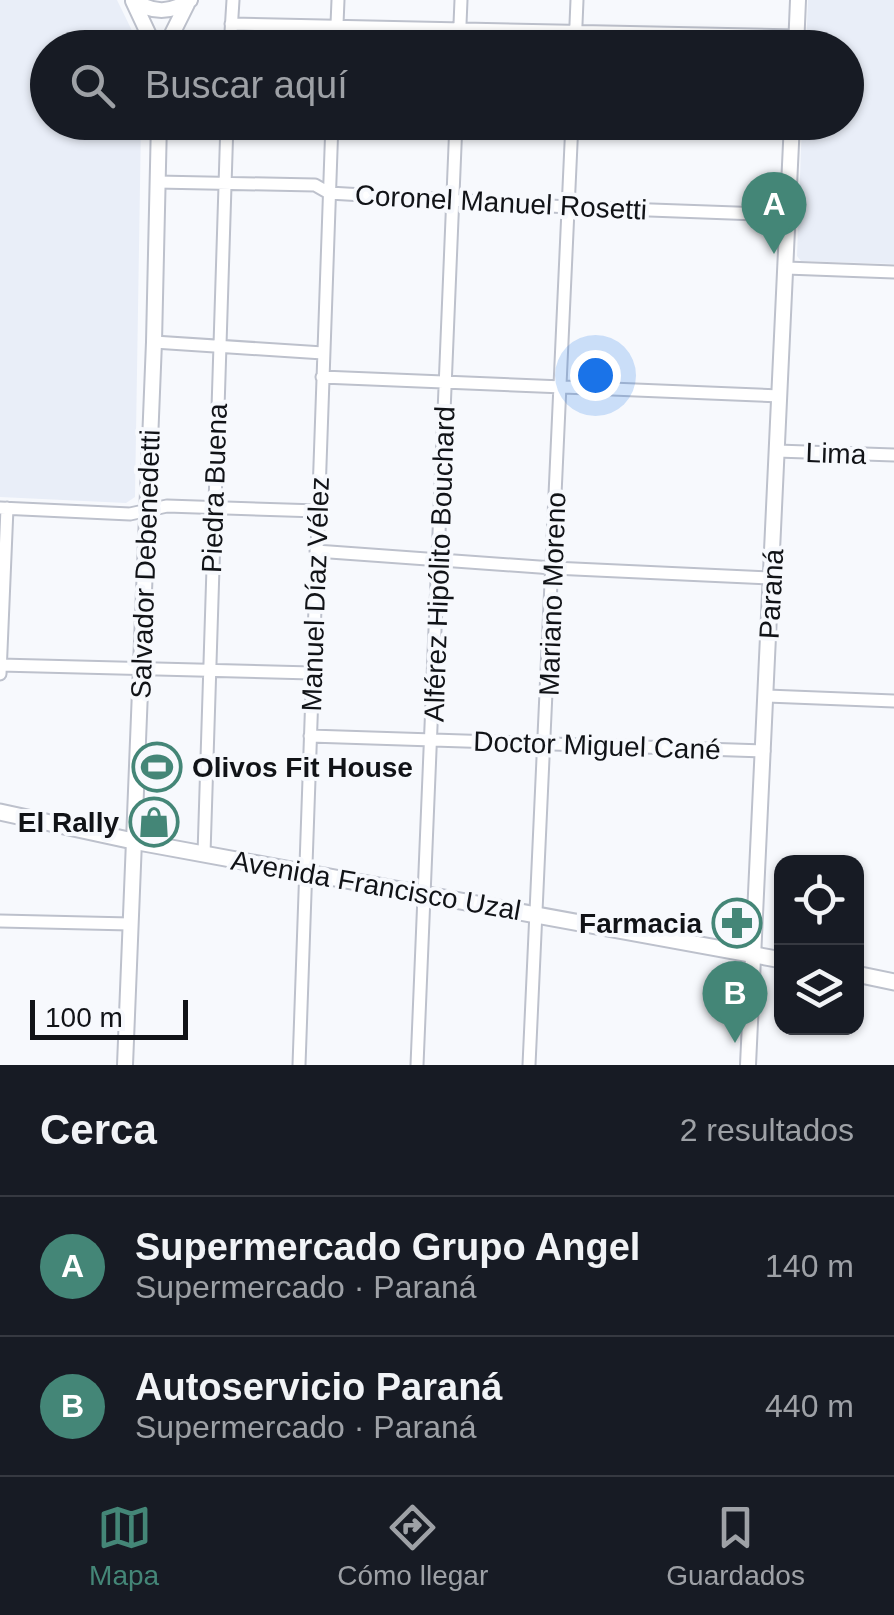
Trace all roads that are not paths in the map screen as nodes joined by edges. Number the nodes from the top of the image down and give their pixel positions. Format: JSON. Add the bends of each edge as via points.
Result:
{"nodes":[{"id":1,"x":134,"y":0,"type":"edge"},
{"id":2,"x":190,"y":0,"type":"edge"},
{"id":3,"x":232,"y":0,"type":"edge"},
{"id":4,"x":338,"y":0,"type":"edge"},
{"id":5,"x":460,"y":0,"type":"edge"},
{"id":6,"x":577,"y":0,"type":"edge"},
{"id":7,"x":798,"y":0,"type":"edge"},
{"id":8,"x":231,"y":24,"type":"junction"},
{"id":9,"x":337,"y":26,"type":"junction"},
{"id":10,"x":147,"y":30,"type":"edge"},
{"id":11,"x":174,"y":30,"type":"edge"},
{"id":12,"x":231,"y":30,"type":"edge"},
{"id":13,"x":337,"y":30,"type":"edge"},
{"id":14,"x":460,"y":30,"type":"joint"},
{"id":15,"x":575,"y":30,"type":"edge"},
{"id":16,"x":797,"y":30,"type":"edge"},
{"id":17,"x":158,"y":140,"type":"edge"},
{"id":18,"x":226,"y":140,"type":"edge"},
{"id":19,"x":331,"y":140,"type":"edge"},
{"id":20,"x":455,"y":140,"type":"edge"},
{"id":21,"x":571,"y":140,"type":"edge"},
{"id":22,"x":791,"y":140,"type":"edge"},
{"id":23,"x":156,"y":182,"type":"junction"},
{"id":24,"x":225,"y":184,"type":"junction"},
{"id":25,"x":329,"y":193,"type":"junction"},
{"id":26,"x":453,"y":200,"type":"junction"},
{"id":27,"x":568,"y":207,"type":"junction"},
{"id":28,"x":788,"y":215,"type":"junction"},
{"id":29,"x":786,"y":268,"type":"junction"},
{"id":30,"x":894,"y":272,"type":"edge"},
{"id":31,"x":154,"y":342,"type":"junction"},
{"id":32,"x":219,"y":346,"type":"junction"},
{"id":33,"x":322,"y":352,"type":"junction"},
{"id":34,"x":322,"y":378,"type":"junction"},
{"id":35,"x":446,"y":384,"type":"junction"},
{"id":36,"x":560,"y":389,"type":"junction"},
{"id":37,"x":780,"y":396,"type":"junction"},
{"id":38,"x":778,"y":451,"type":"junction"},
{"id":39,"x":894,"y":455,"type":"edge"},
{"id":40,"x":212,"y":507,"type":"junction"},
{"id":41,"x":4,"y":508,"type":"edge"},
{"id":42,"x":146,"y":510,"type":"junction"},
{"id":43,"x":318,"y":511,"type":"junction"},
{"id":44,"x":316,"y":551,"type":"junction"},
{"id":45,"x":439,"y":559,"type":"junction"},
{"id":46,"x":553,"y":568,"type":"junction"},
{"id":47,"x":772,"y":578,"type":"junction"},
{"id":48,"x":0,"y":665,"type":"edge"},
{"id":49,"x":140,"y":669,"type":"junction"},
{"id":50,"x":208,"y":670,"type":"junction"},
{"id":51,"x":312,"y":673,"type":"junction"},
{"id":52,"x":0,"y":674,"type":"edge"},
{"id":53,"x":767,"y":696,"type":"junction"},
{"id":54,"x":894,"y":701,"type":"edge"},
{"id":55,"x":310,"y":736,"type":"junction"},
{"id":56,"x":432,"y":740,"type":"junction"},
{"id":57,"x":546,"y":744,"type":"junction"},
{"id":58,"x":764,"y":751,"type":"junction"},
{"id":59,"x":0,"y":812,"type":"edge"},
{"id":60,"x":134,"y":841,"type":"junction"},
{"id":61,"x":204,"y":854,"type":"junction"},
{"id":62,"x":306,"y":872,"type":"junction"},
{"id":63,"x":423,"y":892,"type":"junction"},
{"id":64,"x":534,"y":914,"type":"junction"},
{"id":65,"x":0,"y":922,"type":"edge"},
{"id":66,"x":130,"y":924,"type":"junction"},
{"id":67,"x":752,"y":954,"type":"junction"},
{"id":68,"x":774,"y":958,"type":"edge"},
{"id":69,"x":864,"y":976,"type":"edge"},
{"id":70,"x":894,"y":982,"type":"edge"},
{"id":71,"x":125,"y":1065,"type":"edge"},
{"id":72,"x":298,"y":1065,"type":"edge"},
{"id":73,"x":417,"y":1065,"type":"edge"},
{"id":74,"x":529,"y":1065,"type":"edge"},
{"id":75,"x":748,"y":1065,"type":"edge"}],
"edges":[{"from":1,"to":2,"type":"street","via":[[167,11]]},
{"from":1,"to":10,"type":"street"},
{"from":2,"to":11,"type":"street"},
{"from":3,"to":8,"type":"street"},
{"from":4,"to":9,"type":"street"},
{"from":5,"to":14,"type":"street"},
{"from":6,"to":15,"type":"street"},
{"from":7,"to":16,"type":"street"},
{"from":8,"to":9,"type":"street"},
{"from":8,"to":12,"type":"street"},
{"from":9,"to":13,"type":"street"},
{"from":9,"to":14,"type":"street"},
{"from":17,"to":23,"type":"street","name":"Salvador Debenedetti"},
{"from":18,"to":24,"type":"street","name":"Piedra Buena"},
{"from":19,"to":25,"type":"street","name":"Manuel Díaz Vélez"},
{"from":20,"to":26,"type":"street","name":"Alférez Hipólito Bouchard"},
{"from":21,"to":27,"type":"street","name":"Mariano Moreno"},
{"from":22,"to":28,"type":"street","name":"Paraná"},
{"from":23,"to":24,"type":"street","name":"Coronel Manuel Rosetti"},
{"from":23,"to":31,"type":"street","name":"Salvador Debenedetti"},
{"from":24,"to":25,"type":"street","name":"Coronel Manuel Rosetti","via":[[315,185]]},
{"from":24,"to":32,"type":"street","name":"Piedra Buena"},
{"from":25,"to":26,"type":"street","name":"Coronel Manuel Rosetti"},
{"from":25,"to":33,"type":"street","name":"Manuel Díaz Vélez"},
{"from":26,"to":27,"type":"street","name":"Coronel Manuel Rosetti"},
{"from":26,"to":35,"type":"street","name":"Alférez Hipólito Bouchard"},
{"from":27,"to":28,"type":"street","name":"Coronel Manuel Rosetti"},
{"from":27,"to":36,"type":"street","name":"Mariano Moreno"},
{"from":28,"to":29,"type":"street","name":"Paraná"},
{"from":29,"to":30,"type":"street"},
{"from":29,"to":37,"type":"street","name":"Paraná"},
{"from":31,"to":32,"type":"street"},
{"from":31,"to":42,"type":"street","name":"Salvador Debenedetti"},
{"from":32,"to":33,"type":"street"},
{"from":32,"to":40,"type":"street","name":"Piedra Buena"},
{"from":33,"to":34,"type":"street","name":"Manuel Díaz Vélez"},
{"from":34,"to":35,"type":"street"},
{"from":34,"to":43,"type":"street","name":"Manuel Díaz Vélez"},
{"from":35,"to":36,"type":"street"},
{"from":35,"to":45,"type":"street","name":"Alférez Hipólito Bouchard"},
{"from":36,"to":37,"type":"street"},
{"from":36,"to":46,"type":"street","name":"Mariano Moreno"},
{"from":37,"to":38,"type":"street","name":"Paraná"},
{"from":38,"to":39,"type":"street","name":"Lima"},
{"from":38,"to":47,"type":"street","name":"Paraná"},
{"from":40,"to":42,"type":"street"},
{"from":40,"to":43,"type":"street"},
{"from":40,"to":50,"type":"street","name":"Piedra Buena"},
{"from":41,"to":42,"type":"street"},
{"from":41,"to":48,"type":"street"},
{"from":42,"to":49,"type":"street","name":"Salvador Debenedetti"},
{"from":43,"to":44,"type":"street","name":"Manuel Díaz Vélez"},
{"from":44,"to":45,"type":"street"},
{"from":44,"to":51,"type":"street","name":"Manuel Díaz Vélez"},
{"from":45,"to":46,"type":"street"},
{"from":45,"to":56,"type":"street","name":"Alférez Hipólito Bouchard"},
{"from":46,"to":47,"type":"street"},
{"from":46,"to":57,"type":"street","name":"Mariano Moreno"},
{"from":47,"to":53,"type":"street","name":"Paraná"},
{"from":48,"to":49,"type":"street"},
{"from":48,"to":52,"type":"street"},
{"from":49,"to":50,"type":"street"},
{"from":49,"to":60,"type":"street","name":"Salvador Debenedetti"},
{"from":50,"to":51,"type":"street"},
{"from":50,"to":61,"type":"street","name":"Piedra Buena"},
{"from":51,"to":55,"type":"street","name":"Manuel Díaz Vélez"},
{"from":53,"to":54,"type":"street"},
{"from":53,"to":58,"type":"street","name":"Paraná"},
{"from":55,"to":56,"type":"street","name":"Doctor Miguel Cané"},
{"from":55,"to":62,"type":"street","name":"Manuel Díaz Vélez"},
{"from":56,"to":57,"type":"street","name":"Doctor Miguel Cané"},
{"from":56,"to":63,"type":"street","name":"Alférez Hipólito Bouchard"},
{"from":57,"to":58,"type":"street","name":"Doctor Miguel Cané"},
{"from":57,"to":64,"type":"street","name":"Mariano Moreno"},
{"from":58,"to":67,"type":"street","name":"Paraná"},
{"from":59,"to":60,"type":"main road","name":"Avenida Francisco Uzal"},
{"from":60,"to":61,"type":"main road","name":"Avenida Francisco Uzal"},
{"from":60,"to":66,"type":"street","name":"Salvador Debenedetti"},
{"from":61,"to":62,"type":"main road","name":"Avenida Francisco Uzal"},
{"from":62,"to":63,"type":"main road","name":"Avenida Francisco Uzal"},
{"from":62,"to":72,"type":"street","name":"Manuel Díaz Vélez"},
{"from":63,"to":64,"type":"main road","name":"Avenida Francisco Uzal"},
{"from":63,"to":73,"type":"street","name":"Alférez Hipólito Bouchard"},
{"from":64,"to":67,"type":"main road","name":"Avenida Francisco Uzal"},
{"from":64,"to":74,"type":"street","name":"Mariano Moreno"},
{"from":65,"to":66,"type":"street"},
{"from":66,"to":71,"type":"street","name":"Salvador Debenedetti"},
{"from":67,"to":68,"type":"main road","name":"Avenida Francisco Uzal"},
{"from":67,"to":75,"type":"street","name":"Paraná"},
{"from":69,"to":70,"type":"main road"}]}
